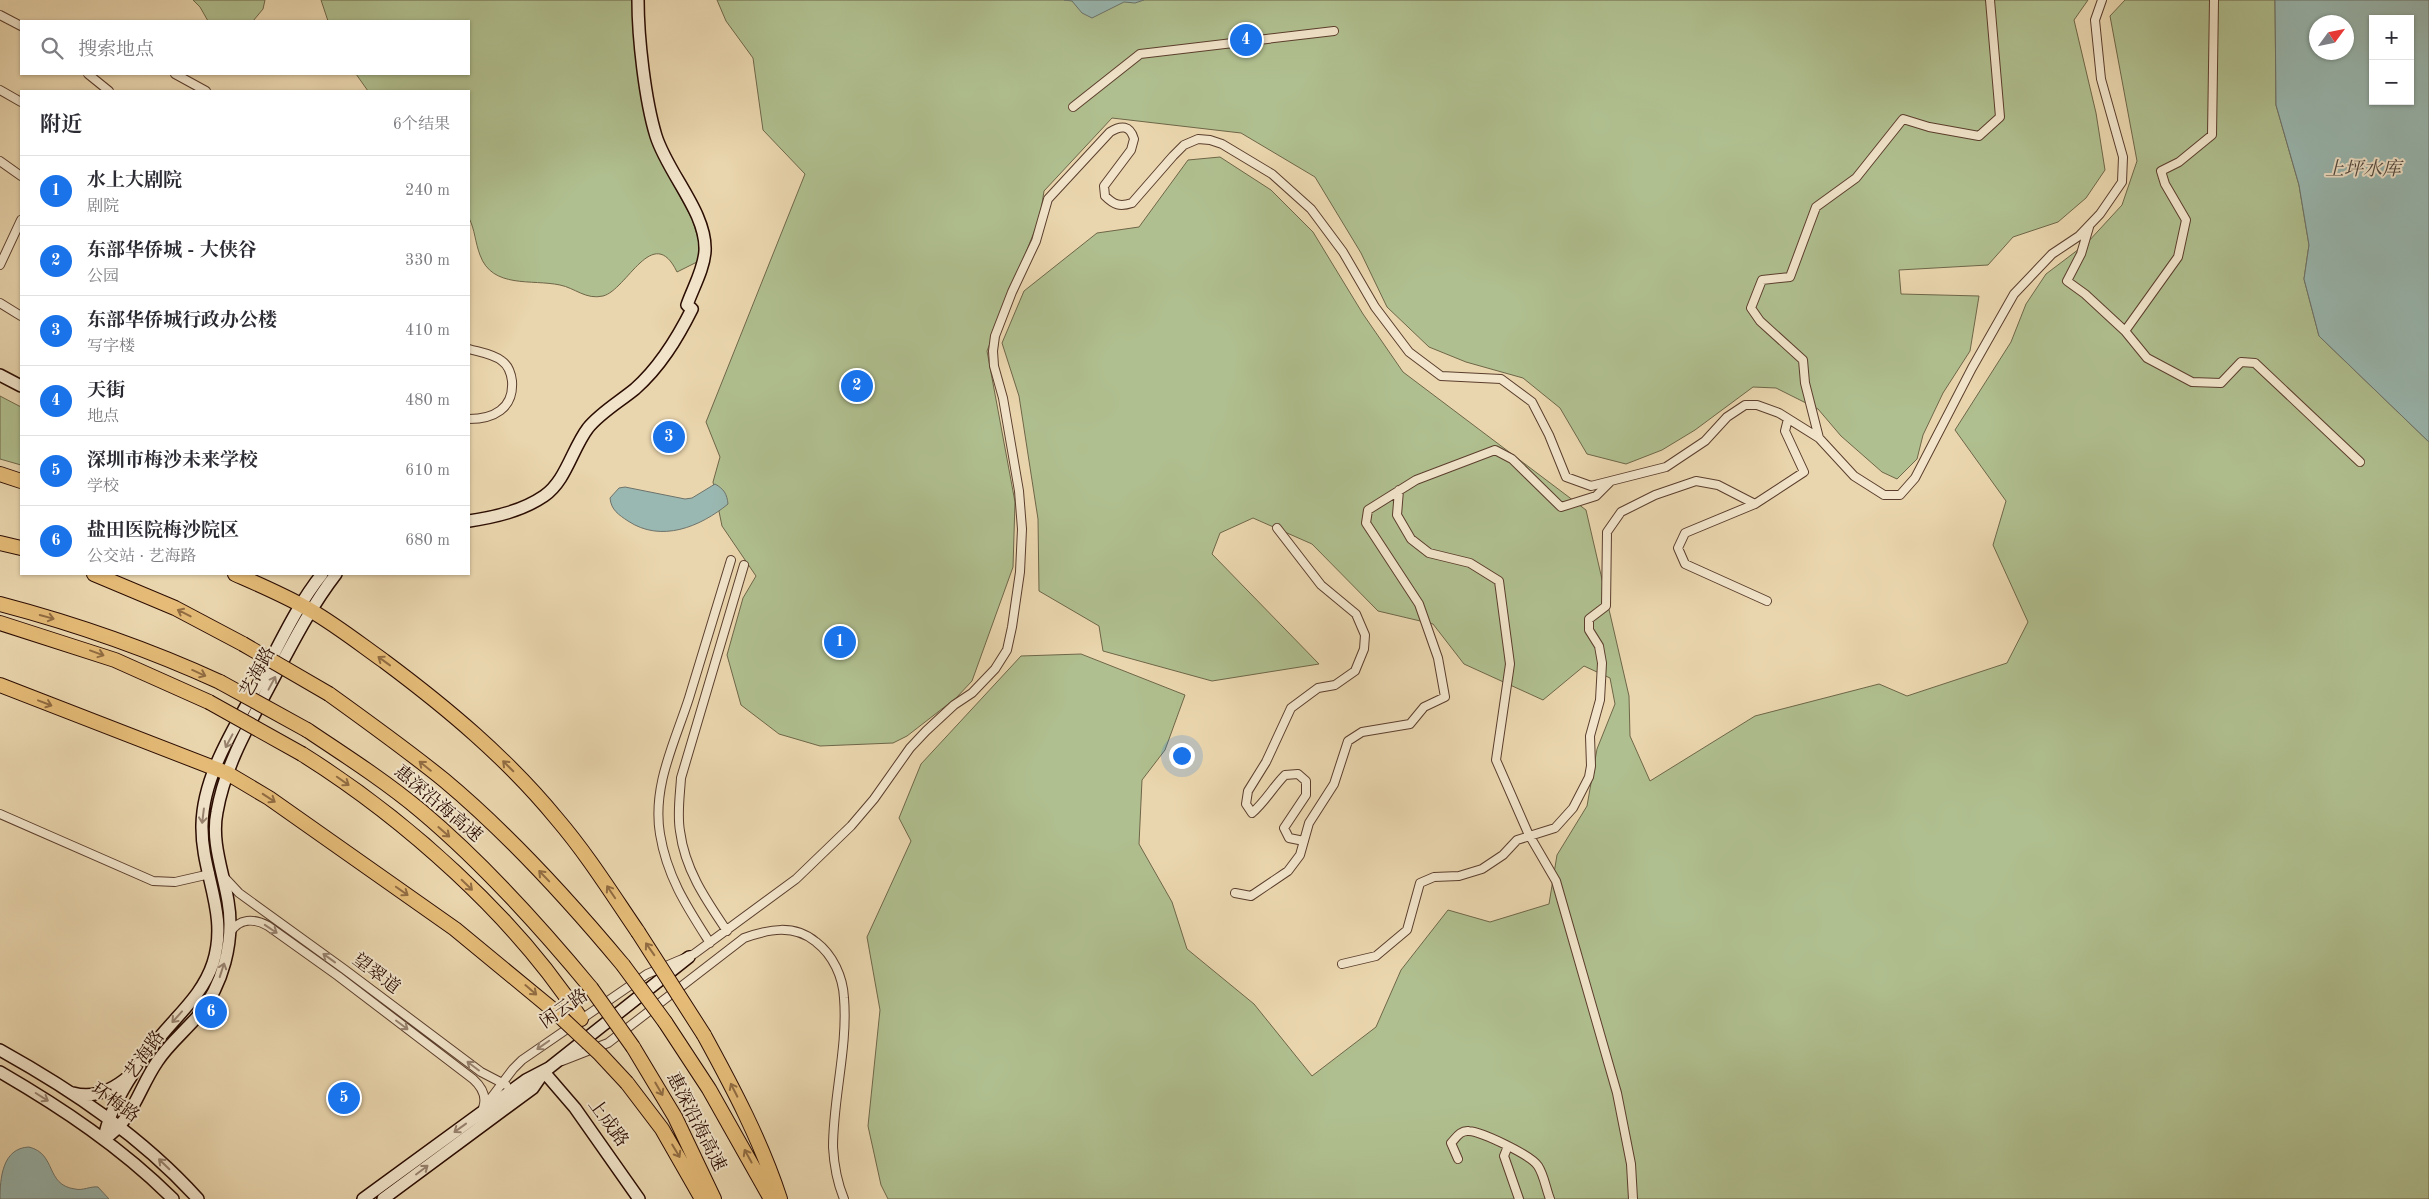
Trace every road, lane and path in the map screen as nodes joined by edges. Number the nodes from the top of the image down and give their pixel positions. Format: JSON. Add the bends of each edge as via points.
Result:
{"nodes":[{"id":1,"x":638,"y":0,"type":"edge"},
{"id":2,"x":1990,"y":0,"type":"edge"},
{"id":3,"x":2102,"y":0,"type":"edge"},
{"id":4,"x":2214,"y":0,"type":"edge"},
{"id":5,"x":0,"y":15,"type":"edge"},
{"id":6,"x":20,"y":25,"type":"edge"},
{"id":7,"x":1334,"y":31,"type":"dead end"},
{"id":8,"x":89,"y":75,"type":"edge"},
{"id":9,"x":177,"y":75,"type":"edge"},
{"id":10,"x":0,"y":90,"type":"edge"},
{"id":11,"x":108,"y":90,"type":"edge"},
{"id":12,"x":204,"y":90,"type":"edge"},
{"id":13,"x":20,"y":101,"type":"edge"},
{"id":14,"x":1073,"y":107,"type":"dead end"},
{"id":15,"x":0,"y":161,"type":"edge"},
{"id":16,"x":20,"y":175,"type":"edge"},
{"id":17,"x":20,"y":222,"type":"edge"},
{"id":18,"x":2090,"y":224,"type":"junction"},
{"id":19,"x":0,"y":265,"type":"edge"},
{"id":20,"x":0,"y":304,"type":"edge"},
{"id":21,"x":20,"y":315,"type":"edge"},
{"id":22,"x":2125,"y":331,"type":"junction"},
{"id":23,"x":470,"y":349,"type":"edge"},
{"id":24,"x":0,"y":375,"type":"edge"},
{"id":25,"x":20,"y":385,"type":"edge"},
{"id":26,"x":470,"y":419,"type":"edge"},
{"id":27,"x":1788,"y":419,"type":"junction"},
{"id":28,"x":1819,"y":438,"type":"junction"},
{"id":29,"x":2360,"y":462,"type":"dead end"},
{"id":30,"x":0,"y":474,"type":"edge"},
{"id":31,"x":20,"y":481,"type":"edge"},
{"id":32,"x":1610,"y":482,"type":"junction"},
{"id":33,"x":1399,"y":490,"type":"junction"},
{"id":34,"x":1755,"y":504,"type":"junction"},
{"id":35,"x":470,"y":521,"type":"edge"},
{"id":36,"x":1277,"y":528,"type":"dead end"},
{"id":37,"x":0,"y":543,"type":"edge"},
{"id":38,"x":20,"y":548,"type":"edge"},
{"id":39,"x":731,"y":560,"type":"dead end"},
{"id":40,"x":744,"y":565,"type":"dead end"},
{"id":41,"x":96,"y":575,"type":"edge"},
{"id":42,"x":237,"y":575,"type":"edge"},
{"id":43,"x":321,"y":575,"type":"edge"},
{"id":44,"x":335,"y":575,"type":"edge"},
{"id":45,"x":1767,"y":601,"type":"dead end"},
{"id":46,"x":0,"y":604,"type":"edge"},
{"id":47,"x":305,"y":607,"type":"junction"},
{"id":48,"x":0,"y":623,"type":"edge"},
{"id":49,"x":0,"y":685,"type":"edge"},
{"id":50,"x":221,"y":771,"type":"junction"},
{"id":51,"x":0,"y":814,"type":"edge"},
{"id":52,"x":1530,"y":836,"type":"junction"},
{"id":53,"x":1304,"y":841,"type":"junction"},
{"id":54,"x":210,"y":874,"type":"junction"},
{"id":55,"x":223,"y":876,"type":"junction"},
{"id":56,"x":1235,"y":893,"type":"dead end"},
{"id":57,"x":727,"y":931,"type":"junction"},
{"id":58,"x":230,"y":933,"type":"junction"},
{"id":59,"x":710,"y":943,"type":"junction"},
{"id":60,"x":689,"y":958,"type":"junction"},
{"id":61,"x":1342,"y":964,"type":"dead end"},
{"id":62,"x":581,"y":1019,"type":"junction"},
{"id":63,"x":0,"y":1050,"type":"edge"},
{"id":64,"x":557,"y":1062,"type":"junction"},
{"id":65,"x":136,"y":1070,"type":"junction"},
{"id":66,"x":0,"y":1072,"type":"edge"},
{"id":67,"x":544,"y":1072,"type":"junction"},
{"id":68,"x":502,"y":1084,"type":"junction"},
{"id":69,"x":516,"y":1087,"type":"junction"},
{"id":70,"x":66,"y":1091,"type":"junction"},
{"id":71,"x":479,"y":1115,"type":"junction"},
{"id":72,"x":110,"y":1119,"type":"junction"},
{"id":73,"x":120,"y":1127,"type":"junction"},
{"id":74,"x":104,"y":1139,"type":"junction"},
{"id":75,"x":1508,"y":1146,"type":"junction"},
{"id":76,"x":1458,"y":1158,"type":"dead end"},
{"id":77,"x":173,"y":1199,"type":"edge"},
{"id":78,"x":198,"y":1199,"type":"edge"},
{"id":79,"x":363,"y":1199,"type":"edge"},
{"id":80,"x":383,"y":1199,"type":"edge"},
{"id":81,"x":639,"y":1199,"type":"edge"},
{"id":82,"x":702,"y":1199,"type":"edge"},
{"id":83,"x":714,"y":1199,"type":"edge"},
{"id":84,"x":770,"y":1199,"type":"edge"},
{"id":85,"x":780,"y":1199,"type":"edge"},
{"id":86,"x":844,"y":1199,"type":"edge"},
{"id":87,"x":1519,"y":1199,"type":"edge"},
{"id":88,"x":1550,"y":1199,"type":"edge"},
{"id":89,"x":1633,"y":1199,"type":"edge"}],
"edges":[{"from":1,"to":35,"type":"street","via":[[640,42],[656,136],[669,169],[696,212],[704,236],[703,264],[687,305],[692,309],[655,369],[588,428],[551,490],[520,509]]},
{"from":2,"to":28,"type":"street","via":[[2000,117],[1979,136],[1902,119],[1856,178],[1816,207],[1790,277],[1762,280],[1751,308],[1760,321],[1803,360],[1805,384]]},
{"from":3,"to":18,"type":"street","via":[[2096,20],[2100,79],[2123,157],[2122,182]]},
{"from":4,"to":22,"type":"street","via":[[2212,135],[2179,162],[2161,171],[2186,220],[2178,257]]},
{"from":5,"to":6,"type":"street"},
{"from":7,"to":14,"type":"street","via":[[1140,54]]},
{"from":8,"to":11,"type":"street"},
{"from":9,"to":12,"type":"street"},
{"from":10,"to":13,"type":"street"},
{"from":15,"to":16,"type":"street"},
{"from":17,"to":19,"type":"street"},
{"from":18,"to":22,"type":"street","via":[[2081,254],[2066,281]]},
{"from":18,"to":28,"type":"street","via":[[2040,266],[2014,294],[1915,478],[1900,496],[1884,496],[1854,476]]},
{"from":20,"to":21,"type":"street"},
{"from":22,"to":29,"type":"street","via":[[2147,358],[2192,382],[2221,383],[2241,362],[2255,364]]},
{"from":23,"to":26,"type":"street","via":[[502,360],[512,374],[512,390],[504,408],[495,415]]},
{"from":24,"to":25,"type":"street"},
{"from":27,"to":28,"type":"street"},
{"from":27,"to":32,"type":"street","via":[[1757,405],[1745,405],[1727,417],[1705,441],[1666,467]]},
{"from":27,"to":34,"type":"street","via":[[1785,431],[1804,472]]},
{"from":30,"to":31,"type":"highway"},
{"from":32,"to":33,"type":"street","via":[[1596,496],[1561,506],[1512,459],[1495,450],[1416,480]]},
{"from":32,"to":57,"type":"street","name":"闲云路","via":[[1591,486],[1566,477],[1532,402],[1501,380],[1441,376],[1409,352],[1311,209],[1272,174],[1222,144],[1198,140],[1184,145],[1160,168],[1132,203],[1123,206],[1110,202],[1105,196],[1104,186],[1131,150],[1134,139],[1131,130],[1117,127],[1048,199],[1036,241],[995,336],[994,366],[1003,398],[1022,529],[1020,572],[1007,650],[984,682],[937,719],[910,748],[874,799],[829,849],[796,879]]},
{"from":33,"to":52,"type":"street","via":[[1397,515],[1411,539],[1429,553],[1470,563],[1499,582],[1510,664],[1496,760]]},
{"from":33,"to":53,"type":"street","via":[[1368,510],[1366,523],[1419,604],[1438,658],[1444,698],[1424,707],[1410,724],[1362,732],[1348,741],[1334,784],[1309,823]]},
{"from":34,"to":45,"type":"street","via":[[1686,533],[1678,548],[1686,564]]},
{"from":34,"to":52,"type":"street","via":[[1718,485],[1696,481],[1655,495],[1621,512],[1607,532],[1606,606],[1589,619],[1589,630],[1599,646],[1602,663],[1600,700],[1590,736],[1589,777],[1572,808],[1556,828]]},
{"from":36,"to":53,"type":"street","via":[[1321,585],[1356,614],[1365,634],[1364,649],[1355,671],[1335,685],[1318,688],[1291,708],[1266,762],[1248,791],[1246,804],[1252,813],[1285,775],[1298,774],[1306,781],[1306,795],[1284,828],[1289,838]]},
{"from":37,"to":38,"type":"highway"},
{"from":39,"to":59,"type":"street","via":[[662,774],[658,810],[659,832],[671,876],[679,895]]},
{"from":40,"to":57,"type":"street","via":[[680,778],[679,831],[690,869]]},
{"from":84,"to":41,"type":"highway","name":"惠深沿海高速","one_way":true,"bridge":true,"via":[[714,1096],[665,1022],[622,965],[546,878],[495,827],[445,781],[329,694],[176,608]]},
{"from":42,"to":47,"type":"highway"},
{"from":43,"to":47,"type":"street","name":"艺海路"},
{"from":44,"to":47,"type":"street","name":"艺海路"},
{"from":46,"to":83,"type":"highway","name":"惠深沿海高速","one_way":true,"bridge":true,"via":[[113,638],[220,682],[307,730],[420,810],[519,904],[591,988],[633,1048],[674,1117]]},
{"from":47,"to":50,"type":"street","name":"艺海路"},
{"from":85,"to":47,"type":"highway","one_way":true,"bridge":true,"via":[[734,1089],[704,1034],[567,831],[467,726],[416,685]]},
{"from":48,"to":62,"type":"highway","one_way":true,"bridge":true,"via":[[115,660],[209,702],[302,754],[389,816],[469,887],[529,951]]},
{"from":49,"to":50,"type":"highway","one_way":true},
{"from":50,"to":54,"type":"street","name":"艺海路","one_way":true,"via":[[207,798],[202,825]]},
{"from":50,"to":55,"type":"street","name":"艺海路","via":[[215,827]]},
{"from":50,"to":82,"type":"highway","one_way":true,"bridge":true,"via":[[269,798],[455,929],[552,1009],[627,1083],[662,1129]]},
{"from":51,"to":54,"type":"street","via":[[153,881],[175,882]]},
{"from":52,"to":61,"type":"street","via":[[1517,840],[1482,869],[1459,876],[1434,877],[1420,883],[1407,930],[1376,956]]},
{"from":52,"to":89,"type":"street","via":[[1556,881],[1617,1093],[1631,1164]]},
{"from":53,"to":56,"type":"street","via":[[1300,855],[1288,871],[1251,896]]},
{"from":54,"to":65,"type":"street","name":"艺海路","one_way":true,"via":[[219,920],[212,964],[200,989],[150,1048]]},
{"from":55,"to":58,"type":"street","name":"艺海路","via":[[230,912]]},
{"from":68,"to":55,"type":"street","name":"望翠道","one_way":true,"via":[[481,1072],[239,893]]},
{"from":57,"to":59,"type":"street","name":"闲云路"},
{"from":58,"to":71,"type":"street","name":"望翠道","one_way":true,"via":[[242,921],[261,922],[338,976],[477,1083],[485,1102]]},
{"from":73,"to":58,"type":"street","name":"艺海路","one_way":true,"via":[[158,1061],[212,994],[224,964]]},
{"from":59,"to":60,"type":"street","name":"闲云路"},
{"from":60,"to":62,"type":"street","name":"闲云路","via":[[646,974]]},
{"from":60,"to":64,"type":"street","name":"闲云路"},
{"from":62,"to":68,"type":"street","name":"闲云路","one_way":true,"via":[[522,1060]]},
{"from":63,"to":70,"type":"street","name":"环梅路"},
{"from":64,"to":67,"type":"street","name":"闲云路"},
{"from":64,"to":86,"type":"street","via":[[608,1043],[744,938],[785,929],[807,934],[827,951],[836,968],[844,997],[833,1147],[836,1179]]},
{"from":65,"to":70,"type":"street","via":[[120,1084],[100,1094],[78,1095]]},
{"from":65,"to":72,"type":"street","name":"艺海路"},
{"from":66,"to":74,"type":"street","name":"环梅路","one_way":true},
{"from":67,"to":69,"type":"street","name":"闲云路"},
{"from":80,"to":67,"type":"street","name":"闲云路","one_way":true,"via":[[533,1088]]},
{"from":67,"to":81,"type":"street","name":"上成路","via":[[575,1108]]},
{"from":68,"to":69,"type":"street","name":"望翠道"},
{"from":68,"to":71,"type":"street","name":"闲云路"},
{"from":69,"to":71,"type":"street","name":"闲云路"},
{"from":70,"to":72,"type":"street","name":"环梅路"},
{"from":71,"to":79,"type":"street","name":"闲云路","one_way":true},
{"from":72,"to":73,"type":"street","name":"环梅路"},
{"from":72,"to":74,"type":"street","name":"艺海路"},
{"from":73,"to":74,"type":"street","name":"艺海路"},
{"from":78,"to":73,"type":"street","name":"环梅路","one_way":true,"via":[[157,1157]]},
{"from":74,"to":77,"type":"street","name":"环梅路"},
{"from":75,"to":76,"type":"street","via":[[1469,1131],[1460,1133],[1451,1143]]},
{"from":75,"to":87,"type":"street","via":[[1504,1156]]},
{"from":75,"to":88,"type":"street","via":[[1538,1165]]}]}
